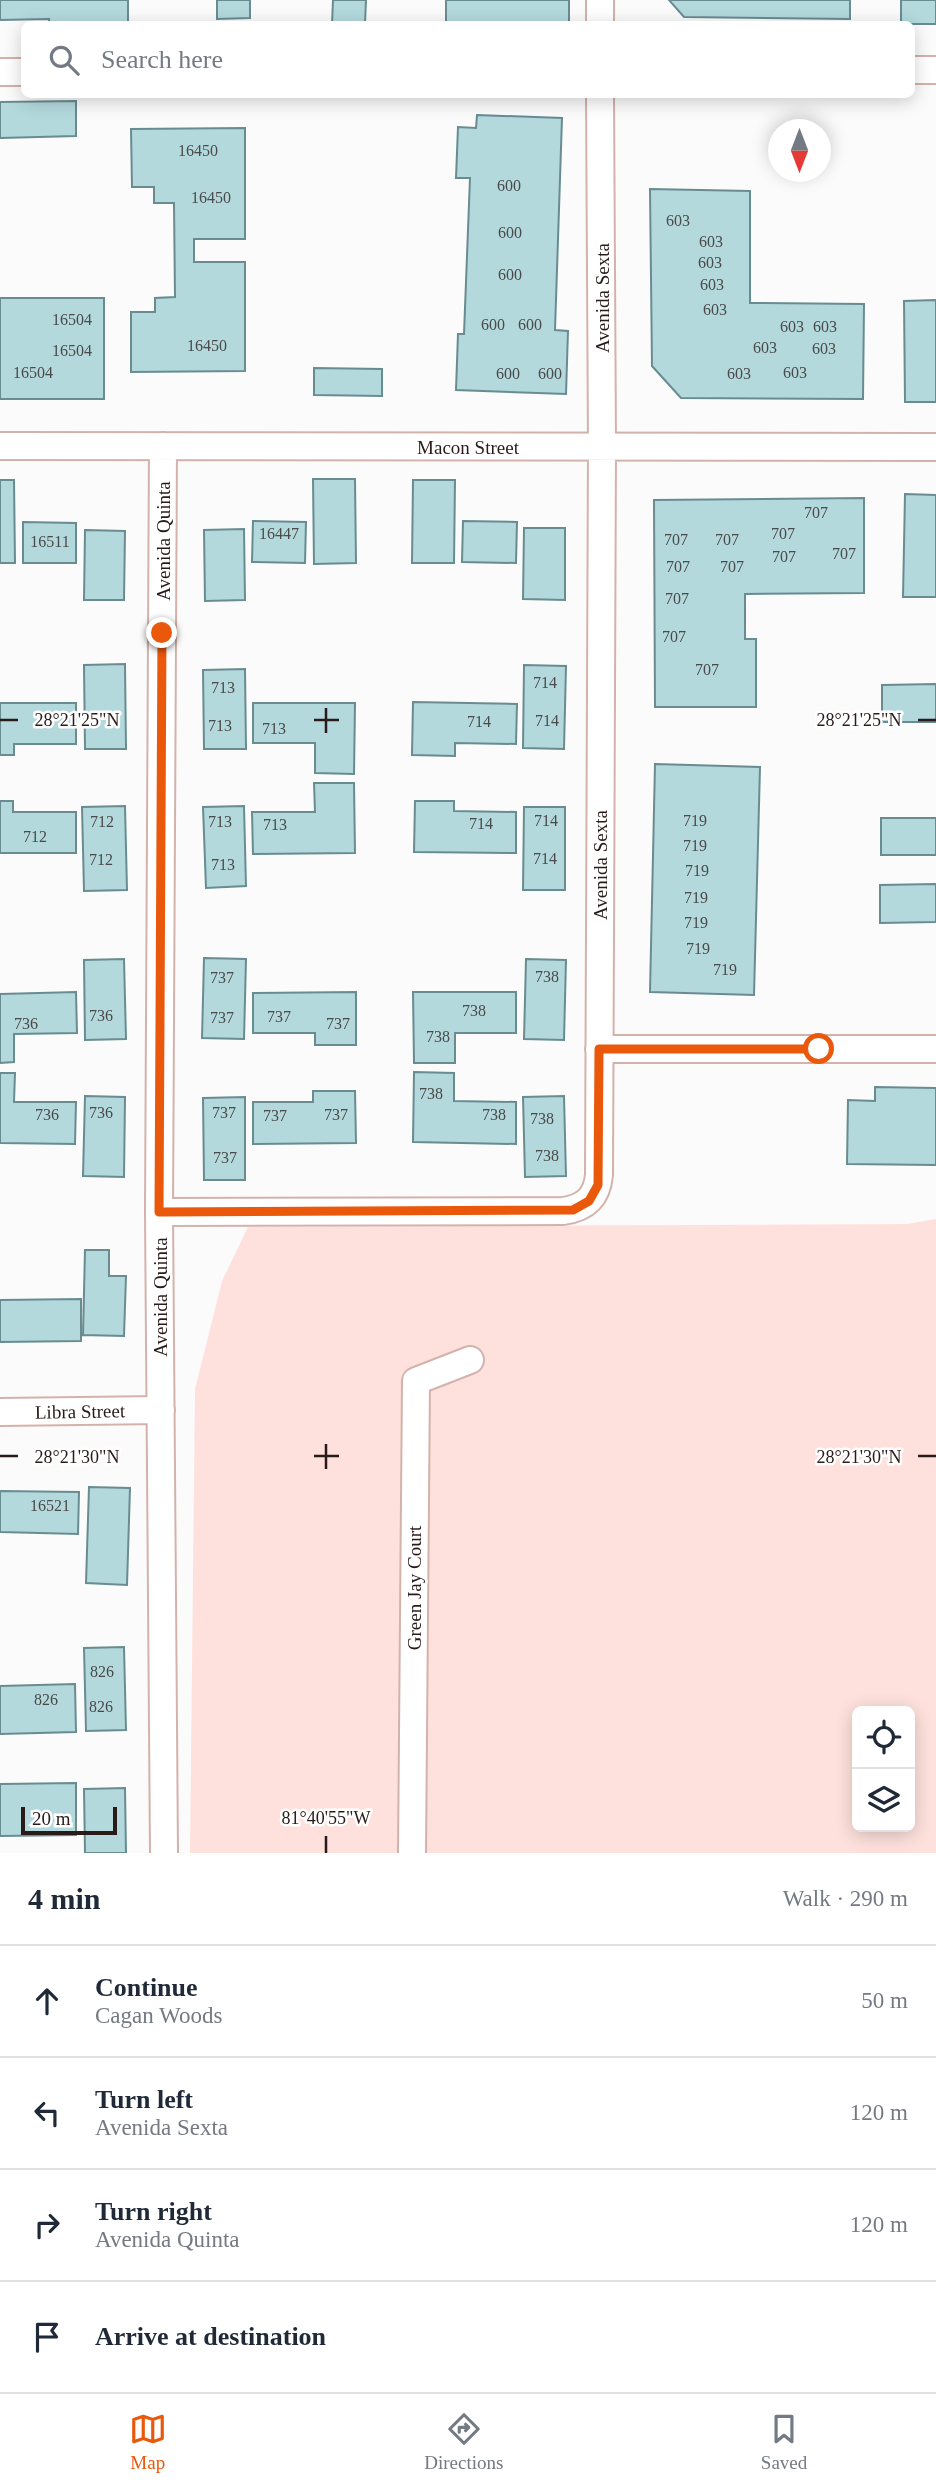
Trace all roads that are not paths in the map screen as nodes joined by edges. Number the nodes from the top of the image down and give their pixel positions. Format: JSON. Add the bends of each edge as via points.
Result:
{"nodes":[{"id":1,"x":600,"y":0,"type":"edge"},
{"id":2,"x":600,"y":21,"type":"edge"},
{"id":3,"x":915,"y":70,"type":"edge"},
{"id":4,"x":936,"y":70,"type":"edge"},
{"id":5,"x":0,"y":72,"type":"edge"},
{"id":6,"x":21,"y":72,"type":"edge"},
{"id":7,"x":600,"y":98,"type":"edge"},
{"id":8,"x":0,"y":446,"type":"edge"},
{"id":9,"x":163,"y":446,"type":"junction"},
{"id":10,"x":936,"y":447,"type":"edge"},
{"id":11,"x":602,"y":448,"type":"junction"},
{"id":12,"x":599,"y":1049,"type":"junction"},
{"id":13,"x":936,"y":1049,"type":"edge"},
{"id":14,"x":159,"y":1212,"type":"junction"},
{"id":15,"x":471,"y":1360,"type":"dead end"},
{"id":16,"x":161,"y":1410,"type":"junction"},
{"id":17,"x":0,"y":1412,"type":"edge"},
{"id":18,"x":163,"y":1853,"type":"edge"},
{"id":19,"x":412,"y":1853,"type":"edge"}],
"edges":[{"from":1,"to":2,"type":"street"},
{"from":3,"to":4,"type":"street"},
{"from":5,"to":6,"type":"street"},
{"from":7,"to":11,"type":"street","name":"Avenida Sexta"},
{"from":8,"to":9,"type":"street","name":"Macon Street"},
{"from":9,"to":11,"type":"street","name":"Macon Street"},
{"from":9,"to":14,"type":"street","name":"Avenida Quinta"},
{"from":10,"to":11,"type":"street","name":"Macon Street"},
{"from":11,"to":12,"type":"street","name":"Avenida Sexta"},
{"from":12,"to":13,"type":"street"},
{"from":12,"to":14,"type":"street","name":"Avenida Sexta","via":[[598,1185],[582,1207],[563,1211]]},
{"from":14,"to":16,"type":"street","name":"Avenida Quinta"},
{"from":15,"to":19,"type":"street","name":"Green Jay Court","via":[[416,1381]]},
{"from":16,"to":17,"type":"street","name":"Libra Street"},
{"from":16,"to":18,"type":"street","name":"Avenida Quinta"}]}
